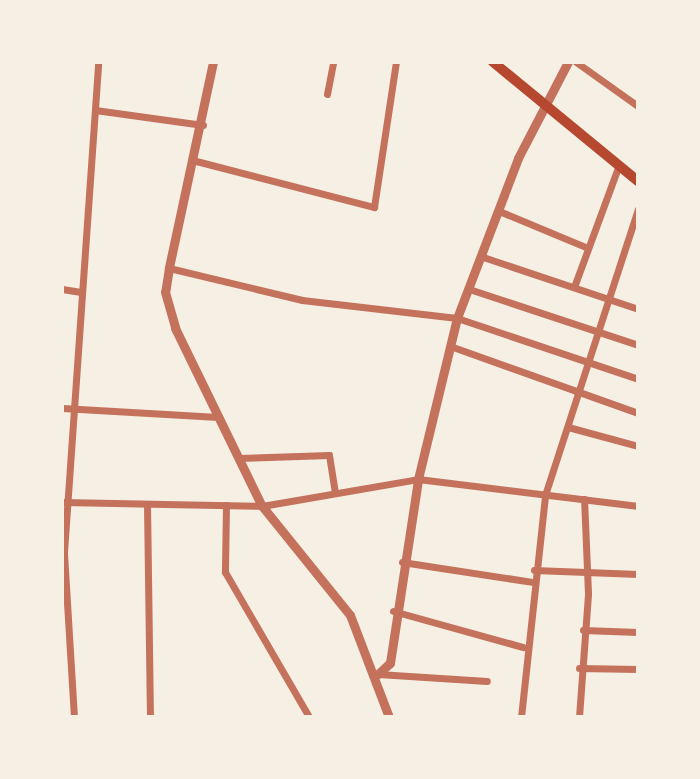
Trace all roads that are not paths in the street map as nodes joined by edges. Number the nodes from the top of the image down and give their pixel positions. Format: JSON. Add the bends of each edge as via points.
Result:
{"nodes":[{"id":1,"x":98,"y":62,"type":"edge"},
{"id":2,"x":213,"y":62,"type":"edge"},
{"id":3,"x":333,"y":62,"type":"edge"},
{"id":4,"x":396,"y":62,"type":"edge"},
{"id":5,"x":493,"y":62,"type":"edge"},
{"id":6,"x":568,"y":62,"type":"edge"},
{"id":7,"x":576,"y":62,"type":"edge"},
{"id":8,"x":327,"y":94,"type":"dead end"},
{"id":9,"x":543,"y":102,"type":"junction"},
{"id":10,"x":638,"y":106,"type":"edge"},
{"id":11,"x":95,"y":110,"type":"junction"},
{"id":12,"x":203,"y":125,"type":"junction"},
{"id":13,"x":196,"y":161,"type":"junction"},
{"id":14,"x":619,"y":165,"type":"junction"},
{"id":15,"x":638,"y":181,"type":"edge"},
{"id":16,"x":638,"y":209,"type":"edge"},
{"id":17,"x":499,"y":211,"type":"junction"},
{"id":18,"x":588,"y":248,"type":"junction"},
{"id":19,"x":483,"y":257,"type":"junction"},
{"id":20,"x":169,"y":268,"type":"junction"},
{"id":21,"x":574,"y":287,"type":"junction"},
{"id":22,"x":62,"y":289,"type":"edge"},
{"id":23,"x":469,"y":289,"type":"junction"},
{"id":24,"x":81,"y":292,"type":"junction"},
{"id":25,"x":612,"y":299,"type":"junction"},
{"id":26,"x":638,"y":309,"type":"edge"},
{"id":27,"x":457,"y":318,"type":"junction"},
{"id":28,"x":601,"y":333,"type":"junction"},
{"id":29,"x":638,"y":345,"type":"edge"},
{"id":30,"x":450,"y":346,"type":"junction"},
{"id":31,"x":591,"y":365,"type":"junction"},
{"id":32,"x":638,"y":379,"type":"edge"},
{"id":33,"x":582,"y":393,"type":"junction"},
{"id":34,"x":62,"y":408,"type":"edge"},
{"id":35,"x":72,"y":409,"type":"junction"},
{"id":36,"x":638,"y":413,"type":"edge"},
{"id":37,"x":218,"y":417,"type":"junction"},
{"id":38,"x":568,"y":427,"type":"junction"},
{"id":39,"x":638,"y":446,"type":"edge"},
{"id":40,"x":238,"y":458,"type":"junction"},
{"id":41,"x":418,"y":479,"type":"junction"},
{"id":42,"x":335,"y":493,"type":"junction"},
{"id":43,"x":545,"y":495,"type":"junction"},
{"id":44,"x":584,"y":499,"type":"junction"},
{"id":45,"x":66,"y":502,"type":"edge"},
{"id":46,"x":147,"y":504,"type":"junction"},
{"id":47,"x":226,"y":505,"type":"junction"},
{"id":48,"x":262,"y":506,"type":"junction"},
{"id":49,"x":638,"y":506,"type":"edge"},
{"id":50,"x":402,"y":562,"type":"junction"},
{"id":51,"x":534,"y":570,"type":"junction"},
{"id":52,"x":587,"y":572,"type":"junction"},
{"id":53,"x":638,"y":574,"type":"edge"},
{"id":54,"x":533,"y":582,"type":"junction"},
{"id":55,"x":393,"y":611,"type":"junction"},
{"id":56,"x":583,"y":630,"type":"junction"},
{"id":57,"x":638,"y":632,"type":"edge"},
{"id":58,"x":523,"y":647,"type":"junction"},
{"id":59,"x":579,"y":668,"type":"junction"},
{"id":60,"x":638,"y":669,"type":"edge"},
{"id":61,"x":378,"y":674,"type":"junction"},
{"id":62,"x":487,"y":681,"type":"dead end"},
{"id":63,"x":73,"y":693,"type":"junction"},
{"id":64,"x":62,"y":694,"type":"edge"},
{"id":65,"x":74,"y":717,"type":"edge"},
{"id":66,"x":150,"y":717,"type":"edge"},
{"id":67,"x":309,"y":717,"type":"edge"},
{"id":68,"x":389,"y":717,"type":"edge"},
{"id":69,"x":521,"y":717,"type":"edge"},
{"id":70,"x":579,"y":717,"type":"edge"}],
"edges":[{"from":1,"to":11,"type":"street"},
{"from":2,"to":12,"type":"street"},
{"from":3,"to":8,"type":"street"},
{"from":4,"to":13,"type":"street","via":[[374,207]]},
{"from":5,"to":9,"type":"main road"},
{"from":6,"to":9,"type":"street"},
{"from":7,"to":10,"type":"street"},
{"from":9,"to":14,"type":"main road"},
{"from":9,"to":17,"type":"street"},
{"from":11,"to":12,"type":"street"},
{"from":11,"to":24,"type":"street"},
{"from":12,"to":13,"type":"street"},
{"from":13,"to":20,"type":"street"},
{"from":14,"to":15,"type":"main road"},
{"from":14,"to":18,"type":"street"},
{"from":16,"to":25,"type":"street"},
{"from":17,"to":18,"type":"street"},
{"from":17,"to":19,"type":"street"},
{"from":18,"to":21,"type":"street"},
{"from":19,"to":21,"type":"street"},
{"from":19,"to":23,"type":"street"},
{"from":20,"to":27,"type":"street","via":[[302,300]]},
{"from":20,"to":37,"type":"street","via":[[165,292],[175,328]]},
{"from":21,"to":25,"type":"street"},
{"from":22,"to":24,"type":"street"},
{"from":23,"to":27,"type":"street"},
{"from":23,"to":28,"type":"street"},
{"from":24,"to":35,"type":"street"},
{"from":25,"to":26,"type":"street"},
{"from":25,"to":28,"type":"street"},
{"from":27,"to":30,"type":"street"},
{"from":27,"to":31,"type":"street"},
{"from":28,"to":29,"type":"street"},
{"from":28,"to":31,"type":"street"},
{"from":30,"to":33,"type":"street"},
{"from":30,"to":41,"type":"street"},
{"from":31,"to":32,"type":"street"},
{"from":31,"to":33,"type":"street"},
{"from":33,"to":36,"type":"street"},
{"from":33,"to":38,"type":"street"},
{"from":34,"to":35,"type":"street"},
{"from":35,"to":37,"type":"street"},
{"from":35,"to":45,"type":"street"},
{"from":37,"to":40,"type":"street"},
{"from":38,"to":39,"type":"street"},
{"from":38,"to":43,"type":"street"},
{"from":40,"to":42,"type":"street","via":[[329,455]]},
{"from":40,"to":48,"type":"street"},
{"from":41,"to":42,"type":"street"},
{"from":41,"to":43,"type":"street"},
{"from":41,"to":50,"type":"street"},
{"from":42,"to":48,"type":"street"},
{"from":43,"to":44,"type":"street"},
{"from":43,"to":51,"type":"street"},
{"from":44,"to":49,"type":"street"},
{"from":44,"to":52,"type":"street"},
{"from":45,"to":46,"type":"street"},
{"from":45,"to":63,"type":"street"},
{"from":46,"to":47,"type":"street"},
{"from":46,"to":66,"type":"street"},
{"from":47,"to":48,"type":"street"},
{"from":47,"to":67,"type":"street","via":[[225,572]]},
{"from":48,"to":61,"type":"street","via":[[350,615]]},
{"from":50,"to":54,"type":"street"},
{"from":50,"to":55,"type":"street"},
{"from":51,"to":52,"type":"street"},
{"from":51,"to":54,"type":"street"},
{"from":52,"to":53,"type":"street"},
{"from":52,"to":56,"type":"street"},
{"from":54,"to":58,"type":"street"},
{"from":55,"to":58,"type":"street"},
{"from":55,"to":61,"type":"street","via":[[390,663]]},
{"from":56,"to":57,"type":"street"},
{"from":56,"to":59,"type":"street"},
{"from":58,"to":69,"type":"street"},
{"from":59,"to":60,"type":"street"},
{"from":59,"to":70,"type":"street"},
{"from":61,"to":62,"type":"street"},
{"from":61,"to":68,"type":"street"},
{"from":63,"to":64,"type":"street"},
{"from":63,"to":65,"type":"street"}]}
